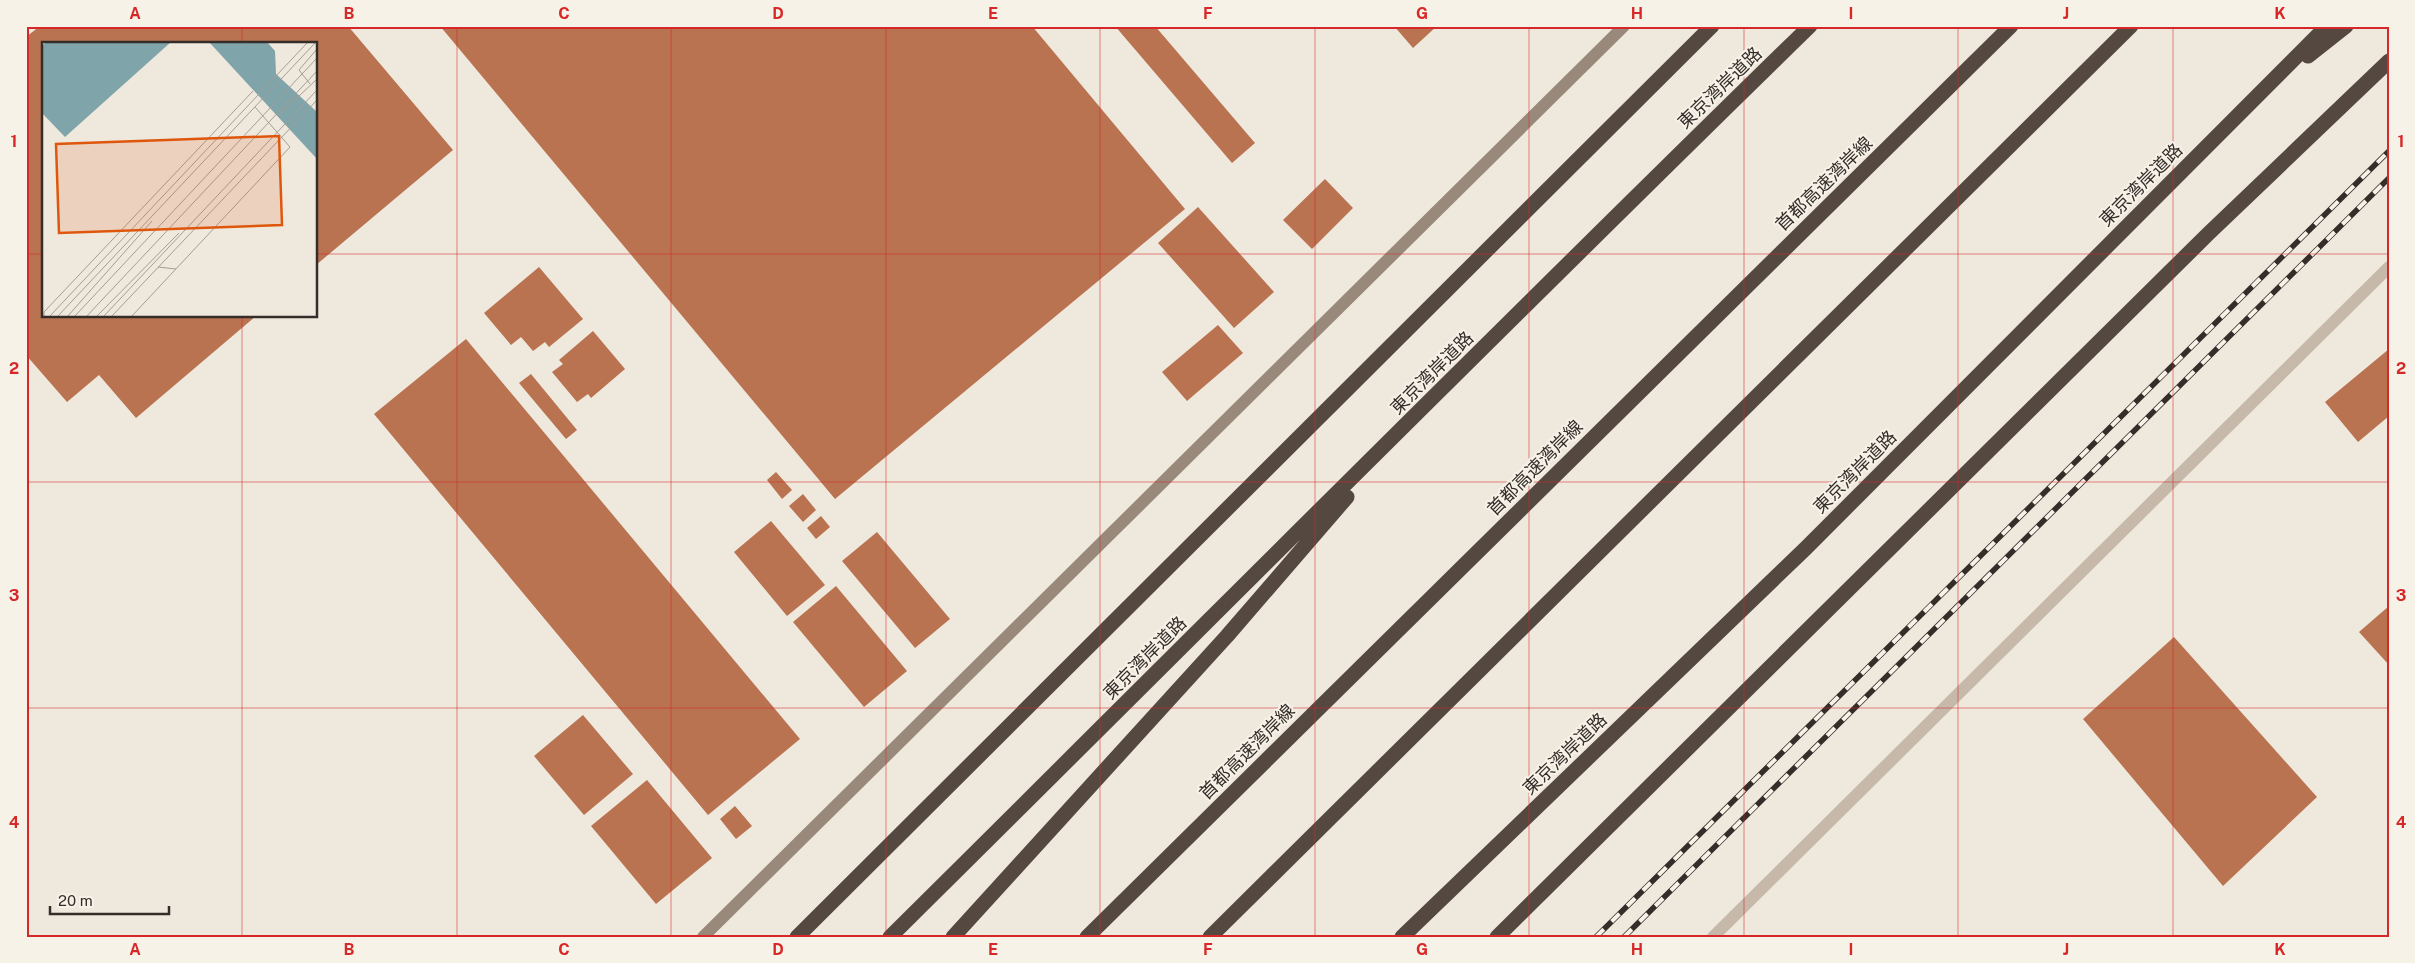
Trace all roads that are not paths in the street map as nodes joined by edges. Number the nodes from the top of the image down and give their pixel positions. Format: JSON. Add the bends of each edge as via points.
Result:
{"nodes":[{"id":1,"x":1624,"y":26,"type":"edge"},
{"id":2,"x":1712,"y":26,"type":"edge"},
{"id":3,"x":1810,"y":26,"type":"edge"},
{"id":4,"x":2011,"y":26,"type":"edge"},
{"id":5,"x":2132,"y":26,"type":"edge"},
{"id":6,"x":2327,"y":26,"type":"edge"},
{"id":7,"x":2346,"y":26,"type":"edge"},
{"id":8,"x":2389,"y":61,"type":"edge"},
{"id":9,"x":2252,"y":100,"type":"junction"},
{"id":10,"x":2389,"y":267,"type":"edge"},
{"id":11,"x":1426,"y":407,"type":"junction"},
{"id":12,"x":703,"y":937,"type":"edge"},
{"id":13,"x":797,"y":937,"type":"edge"},
{"id":14,"x":890,"y":937,"type":"edge"},
{"id":15,"x":953,"y":937,"type":"edge"},
{"id":16,"x":1087,"y":937,"type":"edge"},
{"id":17,"x":1210,"y":937,"type":"edge"},
{"id":18,"x":1402,"y":937,"type":"edge"},
{"id":19,"x":1496,"y":937,"type":"edge"},
{"id":20,"x":1713,"y":937,"type":"edge"}],
"edges":[{"from":1,"to":12,"type":"street"},
{"from":2,"to":13,"type":"highway"},
{"from":3,"to":11,"type":"highway","name":"東京湾岸道路"},
{"from":4,"to":16,"type":"highway","name":"首都高速湾岸線"},
{"from":5,"to":17,"type":"highway"},
{"from":6,"to":9,"type":"highway","name":"東京湾岸道路"},
{"from":7,"to":9,"type":"highway"},
{"from":8,"to":19,"type":"highway","via":[[2208,234]]},
{"from":9,"to":18,"type":"highway","name":"東京湾岸道路","via":[[1806,548]]},
{"from":10,"to":20,"type":"street"},
{"from":11,"to":14,"type":"highway","name":"東京湾岸道路"},
{"from":11,"to":15,"type":"highway","via":[[1227,636]]}]}
